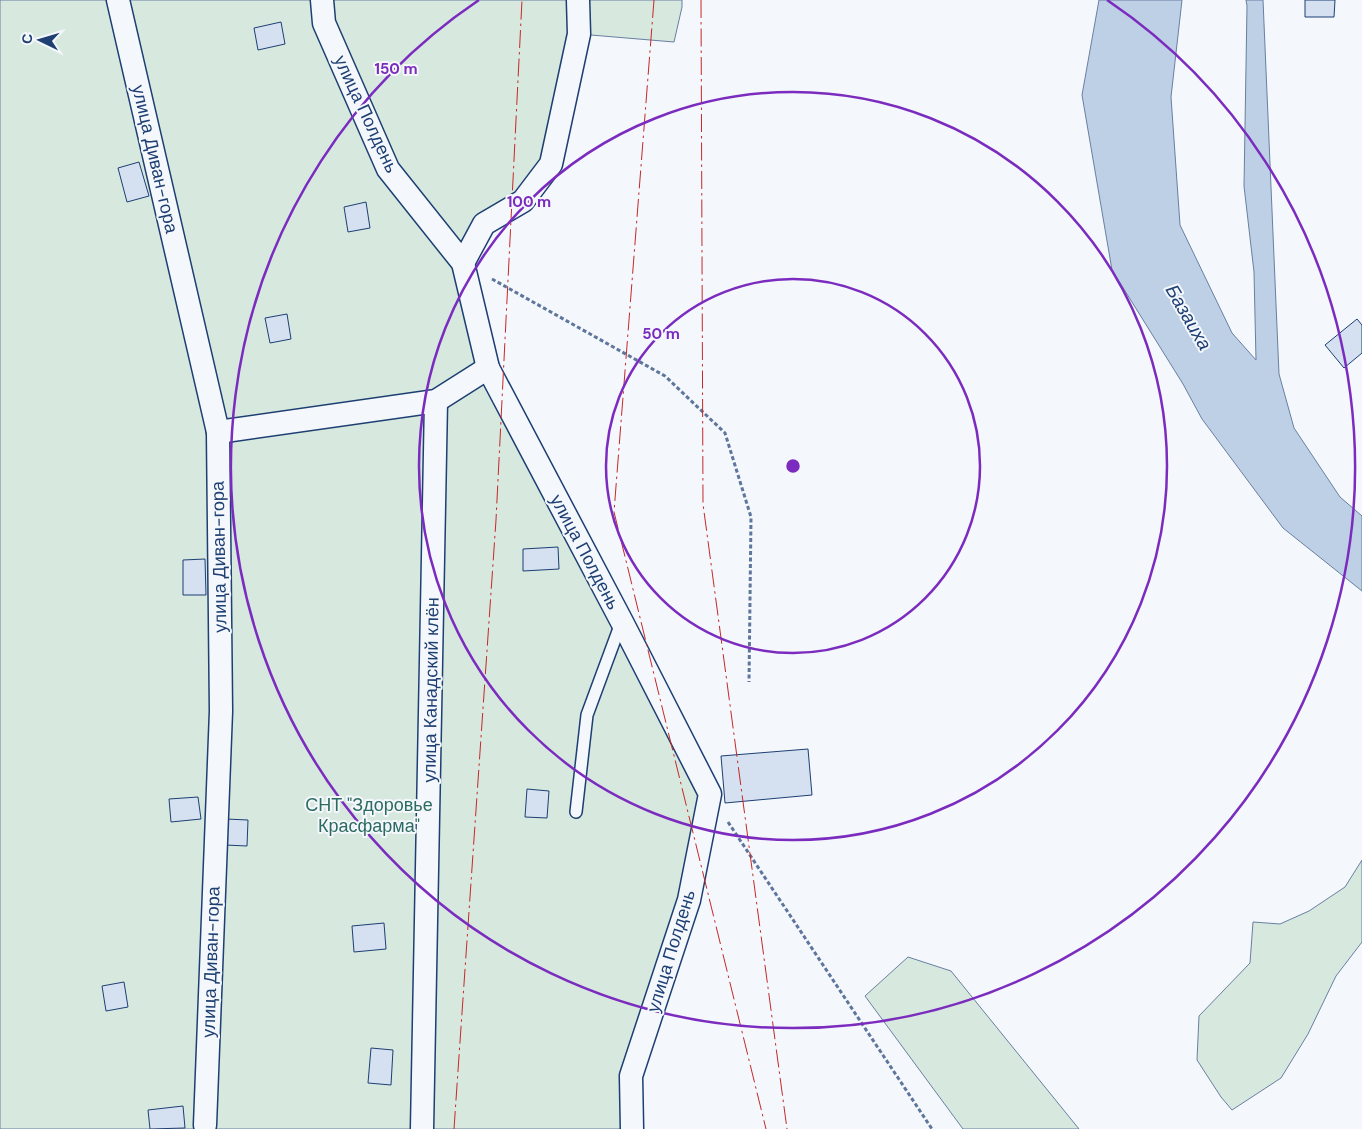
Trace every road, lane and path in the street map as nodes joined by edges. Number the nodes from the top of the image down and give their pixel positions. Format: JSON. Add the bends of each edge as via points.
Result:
{"nodes":[{"id":1,"x":118,"y":0,"type":"edge"},
{"id":2,"x":322,"y":0,"type":"edge"},
{"id":3,"x":578,"y":0,"type":"edge"},
{"id":4,"x":463,"y":263,"type":"junction"},
{"id":5,"x":488,"y":368,"type":"junction"},
{"id":6,"x":436,"y":401,"type":"junction"},
{"id":7,"x":218,"y":432,"type":"junction"},
{"id":8,"x":622,"y":622,"type":"junction"},
{"id":9,"x":748,"y":682,"type":"dead end"},
{"id":10,"x":710,"y":794,"type":"junction"},
{"id":11,"x":576,"y":812,"type":"dead end"},
{"id":12,"x":205,"y":1125,"type":"dead end"},
{"id":13,"x":422,"y":1129,"type":"edge"},
{"id":14,"x":632,"y":1129,"type":"edge"},
{"id":15,"x":932,"y":1129,"type":"edge"}],
"edges":[{"from":1,"to":7,"type":"street","name":"улица Диван-гора"},
{"from":2,"to":4,"type":"street","name":"улица Полдень","via":[[324,24],[388,169]]},
{"from":3,"to":4,"type":"street","via":[[579,34],[551,164],[523,202],[484,224]]},
{"from":4,"to":5,"type":"street","name":"улица Полдень"},
{"from":4,"to":9,"type":"path","via":[[665,376],[725,433],[751,517]]},
{"from":5,"to":6,"type":"street"},
{"from":5,"to":8,"type":"street","name":"улица Полдень"},
{"from":6,"to":7,"type":"street"},
{"from":6,"to":13,"type":"street","name":"улица Канадский клён"},
{"from":7,"to":12,"type":"street","name":"улица Диван-гора","via":[[221,711]]},
{"from":8,"to":10,"type":"street","name":"улица Полдень"},
{"from":8,"to":11,"type":"lane","via":[[587,715]]},
{"from":10,"to":14,"type":"street","name":"улица Полдень","via":[[689,900],[631,1076]]},
{"from":10,"to":15,"type":"path"}]}
